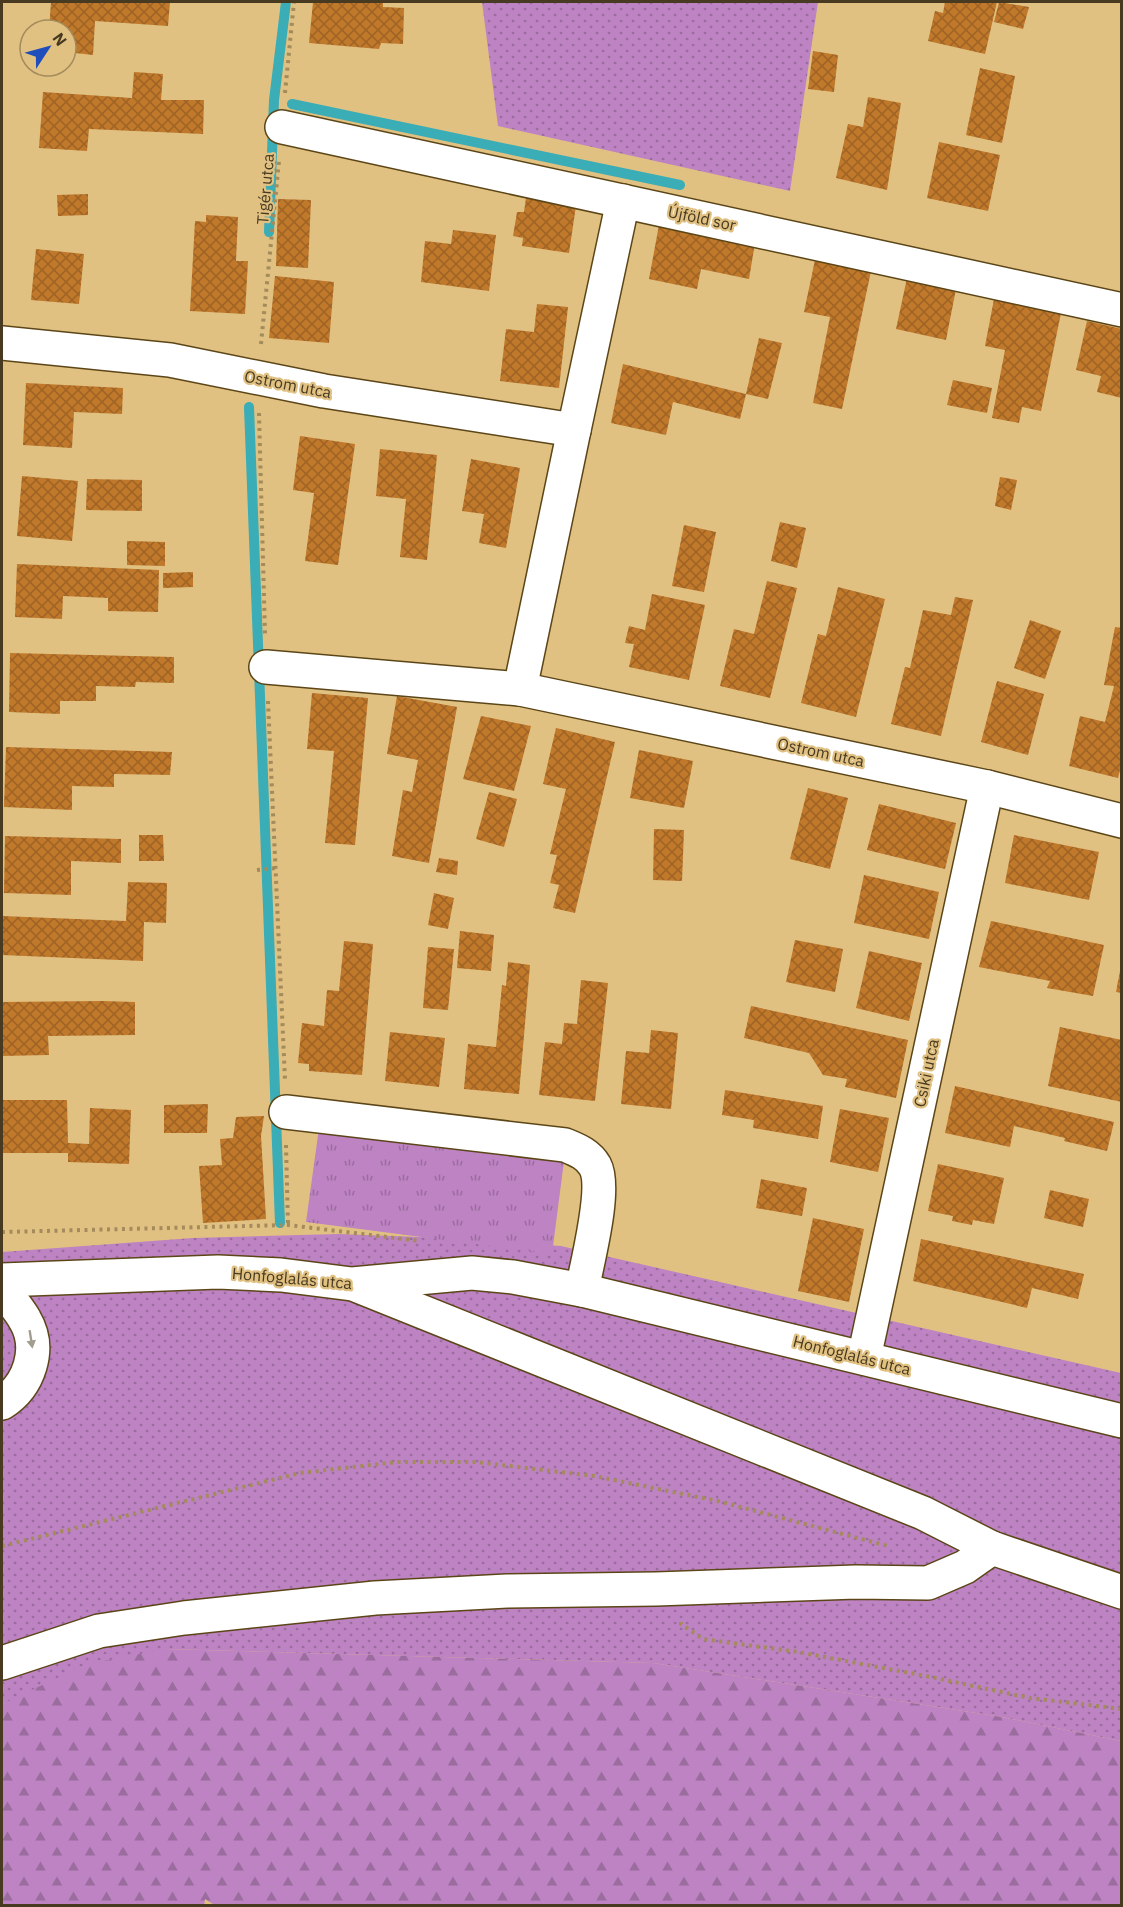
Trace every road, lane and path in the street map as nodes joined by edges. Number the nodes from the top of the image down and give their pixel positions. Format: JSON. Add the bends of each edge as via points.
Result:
{"nodes":[{"id":1,"x":294,"y":2,"type":"edge"},
{"id":2,"x":282,"y":127,"type":"junction"},
{"id":3,"x":623,"y":201,"type":"junction"},
{"id":4,"x":1122,"y":310,"type":"edge"},
{"id":5,"x":2,"y":343,"type":"edge"},
{"id":6,"x":257,"y":378,"type":"junction"},
{"id":7,"x":574,"y":430,"type":"junction"},
{"id":8,"x":266,"y":667,"type":"junction"},
{"id":9,"x":520,"y":688,"type":"junction"},
{"id":10,"x":987,"y":787,"type":"junction"},
{"id":11,"x":1122,"y":821,"type":"edge"},
{"id":12,"x":276,"y":868,"type":"junction"},
{"id":13,"x":257,"y":870,"type":"dead end"},
{"id":14,"x":286,"y":1112,"type":"junction"},
{"id":15,"x":288,"y":1225,"type":"junction"},
{"id":16,"x":2,"y":1232,"type":"edge"},
{"id":17,"x":426,"y":1242,"type":"dead end"},
{"id":18,"x":2,"y":1280,"type":"edge"},
{"id":19,"x":352,"y":1284,"type":"junction"},
{"id":20,"x":2,"y":1289,"type":"edge"},
{"id":21,"x":582,"y":1290,"type":"junction"},
{"id":22,"x":864,"y":1358,"type":"junction"},
{"id":23,"x":2,"y":1403,"type":"edge"},
{"id":24,"x":1122,"y":1421,"type":"edge"},
{"id":25,"x":2,"y":1546,"type":"edge"},
{"id":26,"x":889,"y":1546,"type":"dead end"},
{"id":27,"x":992,"y":1548,"type":"junction"},
{"id":28,"x":682,"y":1588,"type":"junction"},
{"id":29,"x":1122,"y":1592,"type":"edge"},
{"id":30,"x":2,"y":1663,"type":"edge"},
{"id":31,"x":1122,"y":1709,"type":"edge"}],
"edges":[{"from":1,"to":2,"type":"path","name":"Tigér utca"},
{"from":2,"to":3,"type":"street","name":"Újföld sor"},
{"from":2,"to":6,"type":"path","name":"Tigér utca"},
{"from":3,"to":4,"type":"street","name":"Újföld sor"},
{"from":3,"to":7,"type":"street"},
{"from":5,"to":6,"type":"street","name":"Ostrom utca","via":[[170,360]]},
{"from":6,"to":7,"type":"street","name":"Ostrom utca"},
{"from":6,"to":8,"type":"path","name":"Tigér utca"},
{"from":7,"to":9,"type":"street"},
{"from":8,"to":9,"type":"street","name":"Ostrom utca"},
{"from":8,"to":12,"type":"path","name":"Tigér utca"},
{"from":9,"to":10,"type":"street","name":"Ostrom utca"},
{"from":10,"to":11,"type":"street","name":"Ostrom utca"},
{"from":10,"to":22,"type":"street","name":"Csiki utca"},
{"from":12,"to":13,"type":"path"},
{"from":12,"to":14,"type":"path","name":"Tigér utca"},
{"from":14,"to":15,"type":"path","name":"Tigér utca"},
{"from":14,"to":21,"type":"street","via":[[565,1145],[584,1154],[596,1168],[600,1187]]},
{"from":15,"to":16,"type":"path"},
{"from":15,"to":17,"type":"path"},
{"from":18,"to":19,"type":"street","name":"Honfoglalás utca","via":[[218,1272]]},
{"from":19,"to":21,"type":"street","name":"Honfoglalás utca","via":[[472,1273]]},
{"from":19,"to":27,"type":"street","via":[[923,1513]]},
{"from":20,"to":23,"type":"street","one_way":true,"via":[[26,1321],[33,1347],[23,1383]]},
{"from":21,"to":22,"type":"street","name":"Honfoglalás utca"},
{"from":22,"to":24,"type":"street","name":"Honfoglalás utca"},
{"from":25,"to":26,"type":"path","via":[[300,1473],[397,1462],[476,1462],[594,1476],[718,1501]]},
{"from":27,"to":28,"type":"street","via":[[965,1567],[928,1583]]},
{"from":27,"to":29,"type":"street"},
{"from":28,"to":30,"type":"street","via":[[485,1592],[194,1617],[99,1631]]},
{"from":28,"to":31,"type":"path","via":[[681,1624],[703,1639],[798,1652],[1030,1698]]}]}
